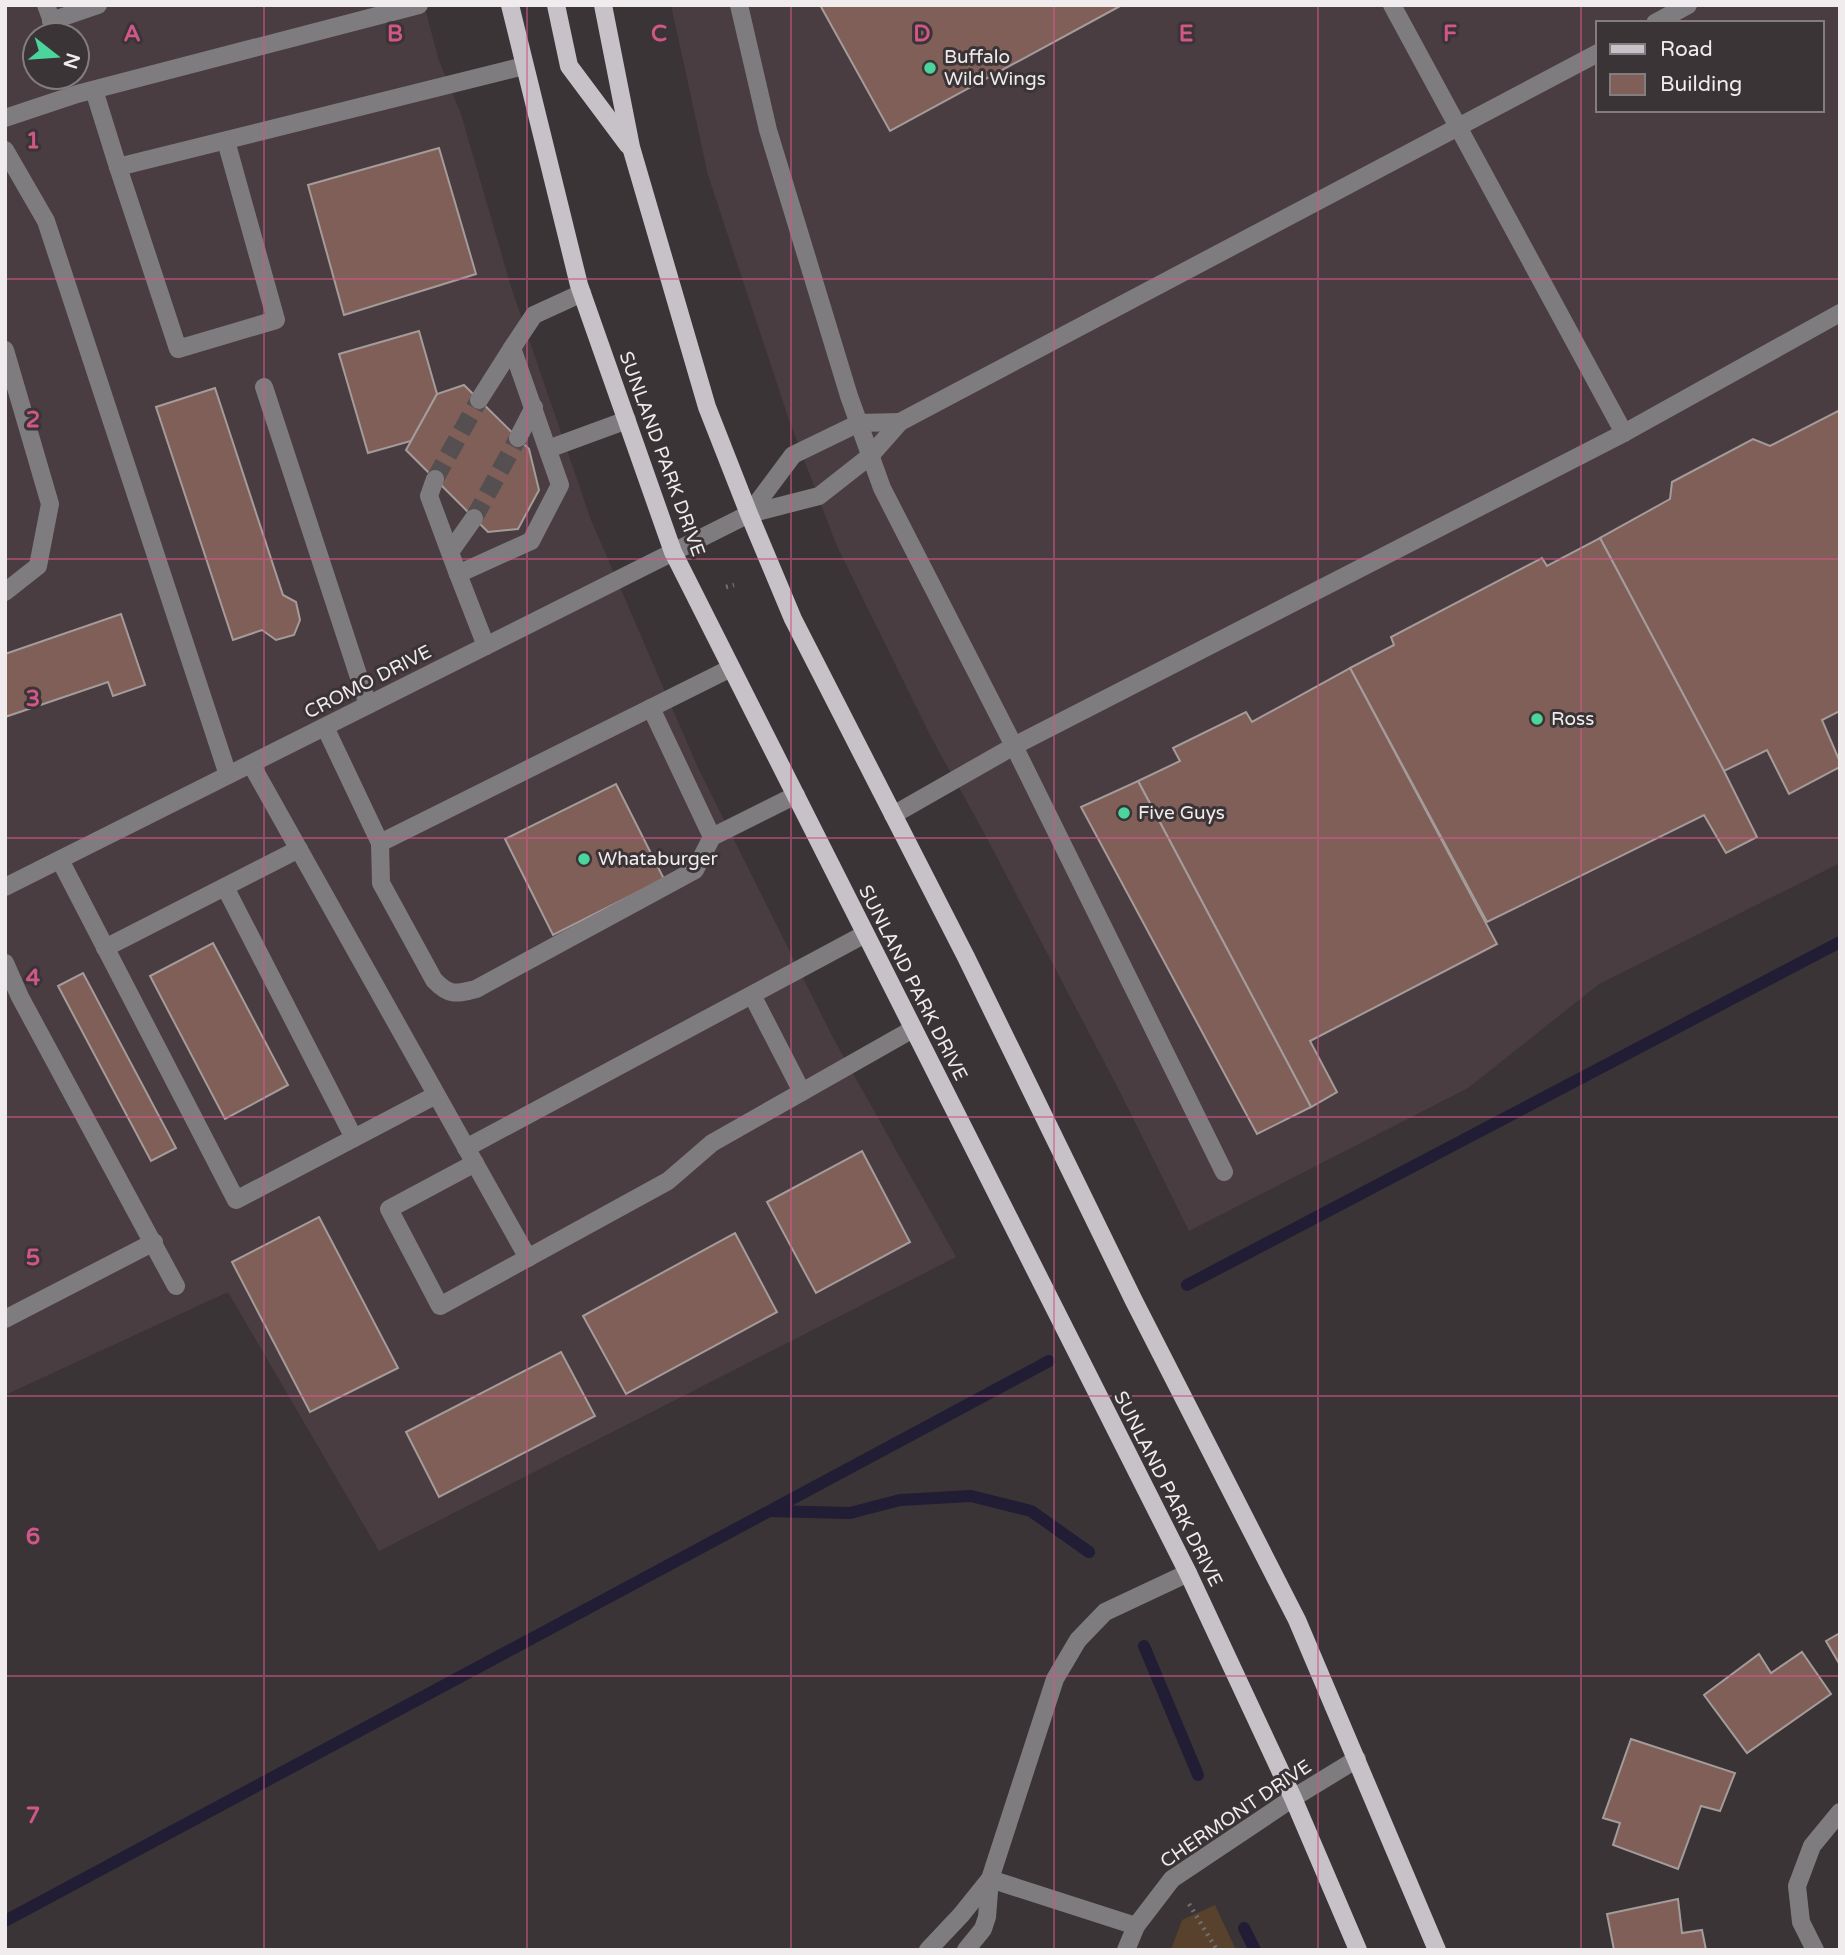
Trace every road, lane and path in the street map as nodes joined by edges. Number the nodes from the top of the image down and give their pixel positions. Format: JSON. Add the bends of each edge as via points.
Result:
{"nodes":[{"id":1,"x":98,"y":5,"type":"edge"},
{"id":2,"x":419,"y":5,"type":"edge"},
{"id":3,"x":510,"y":5,"type":"edge"},
{"id":4,"x":556,"y":5,"type":"edge"},
{"id":5,"x":603,"y":5,"type":"edge"},
{"id":6,"x":739,"y":5,"type":"edge"},
{"id":7,"x":1392,"y":5,"type":"edge"},
{"id":8,"x":1688,"y":5,"type":"edge"},
{"id":9,"x":387,"y":9,"type":"edge"},
{"id":10,"x":51,"y":20,"type":"edge"},
{"id":11,"x":1659,"y":21,"type":"edge"},
{"id":12,"x":1596,"y":54,"type":"edge"},
{"id":13,"x":524,"y":66,"type":"junction"},
{"id":14,"x":91,"y":84,"type":"edge"},
{"id":15,"x":71,"y":91,"type":"edge"},
{"id":16,"x":83,"y":91,"type":"edge"},
{"id":17,"x":5,"y":118,"type":"edge"},
{"id":18,"x":1459,"y":128,"type":"junction"},
{"id":19,"x":226,"y":141,"type":"junction"},
{"id":20,"x":631,"y":147,"type":"junction"},
{"id":21,"x":5,"y":149,"type":"edge"},
{"id":22,"x":118,"y":167,"type":"junction"},
{"id":23,"x":582,"y":293,"type":"junction"},
{"id":24,"x":1840,"y":313,"type":"edge"},
{"id":25,"x":512,"y":348,"type":"junction"},
{"id":26,"x":5,"y":351,"type":"edge"},
{"id":27,"x":264,"y":387,"type":"dead end"},
{"id":28,"x":479,"y":400,"type":"tunnel mouth"},
{"id":29,"x":534,"y":407,"type":"junction"},
{"id":30,"x":627,"y":420,"type":"junction"},
{"id":31,"x":900,"y":422,"type":"junction"},
{"id":32,"x":859,"y":423,"type":"junction"},
{"id":33,"x":1624,"y":433,"type":"junction"},
{"id":34,"x":518,"y":438,"type":"tunnel mouth"},
{"id":35,"x":548,"y":449,"type":"junction"},
{"id":36,"x":870,"y":456,"type":"junction"},
{"id":37,"x":435,"y":479,"type":"tunnel mouth"},
{"id":38,"x":749,"y":514,"type":"junction"},
{"id":39,"x":474,"y":518,"type":"tunnel mouth"},
{"id":40,"x":450,"y":552,"type":"junction"},
{"id":41,"x":673,"y":552,"type":"junction"},
{"id":42,"x":458,"y":574,"type":"junction"},
{"id":43,"x":734,"y":584,"type":"dead end"},
{"id":44,"x":726,"y":587,"type":"dead end"},
{"id":45,"x":5,"y":592,"type":"edge"},
{"id":46,"x":486,"y":646,"type":"junction"},
{"id":47,"x":732,"y":668,"type":"junction"},
{"id":48,"x":368,"y":705,"type":"junction"},
{"id":49,"x":651,"y":708,"type":"junction"},
{"id":50,"x":324,"y":727,"type":"junction"},
{"id":51,"x":1014,"y":746,"type":"junction"},
{"id":52,"x":251,"y":764,"type":"junction"},
{"id":53,"x":228,"y":775,"type":"junction"},
{"id":54,"x":796,"y":796,"type":"junction"},
{"id":55,"x":893,"y":815,"type":"junction"},
{"id":56,"x":712,"y":837,"type":"junction"},
{"id":57,"x":380,"y":842,"type":"junction"},
{"id":58,"x":299,"y":849,"type":"junction"},
{"id":59,"x":60,"y":860,"type":"junction"},
{"id":60,"x":5,"y":887,"type":"edge"},
{"id":61,"x":225,"y":887,"type":"junction"},
{"id":62,"x":865,"y":934,"type":"junction"},
{"id":63,"x":105,"y":948,"type":"junction"},
{"id":64,"x":5,"y":963,"type":"edge"},
{"id":65,"x":752,"y":995,"type":"junction"},
{"id":66,"x":12,"y":1000,"type":"edge"},
{"id":67,"x":913,"y":1028,"type":"junction"},
{"id":68,"x":802,"y":1092,"type":"junction"},
{"id":69,"x":436,"y":1095,"type":"junction"},
{"id":70,"x":354,"y":1138,"type":"junction"},
{"id":71,"x":470,"y":1156,"type":"junction"},
{"id":72,"x":1224,"y":1172,"type":"dead end"},
{"id":73,"x":154,"y":1242,"type":"junction"},
{"id":74,"x":528,"y":1258,"type":"junction"},
{"id":75,"x":176,"y":1286,"type":"dead end"},
{"id":76,"x":5,"y":1319,"type":"edge"},
{"id":77,"x":1188,"y":1573,"type":"junction"},
{"id":78,"x":1357,"y":1759,"type":"junction"},
{"id":79,"x":1293,"y":1798,"type":"junction"},
{"id":80,"x":1840,"y":1812,"type":"edge"},
{"id":81,"x":990,"y":1879,"type":"junction"},
{"id":82,"x":1189,"y":1904,"type":"dead end"},
{"id":83,"x":1136,"y":1926,"type":"junction"},
{"id":84,"x":928,"y":1950,"type":"edge"},
{"id":85,"x":966,"y":1950,"type":"edge"},
{"id":86,"x":1126,"y":1950,"type":"edge"},
{"id":87,"x":1217,"y":1950,"type":"edge"},
{"id":88,"x":1358,"y":1950,"type":"edge"},
{"id":89,"x":1437,"y":1950,"type":"edge"},
{"id":90,"x":1815,"y":1950,"type":"edge"}],
"edges":[{"from":1,"to":10,"type":"street"},
{"from":2,"to":9,"type":"street"},
{"from":3,"to":13,"type":"main road","name":"SUNLAND PARK DRIVE"},
{"from":4,"to":20,"type":"main road","via":[[569,66]]},
{"from":5,"to":20,"type":"main road"},
{"from":6,"to":32,"type":"street","via":[[768,130]]},
{"from":7,"to":18,"type":"street"},
{"from":8,"to":11,"type":"street"},
{"from":9,"to":14,"type":"street"},
{"from":12,"to":18,"type":"street"},
{"from":13,"to":19,"type":"street"},
{"from":13,"to":23,"type":"main road","name":"SUNLAND PARK DRIVE"},
{"from":15,"to":17,"type":"street"},
{"from":16,"to":22,"type":"street"},
{"from":18,"to":31,"type":"street"},
{"from":18,"to":33,"type":"street"},
{"from":19,"to":22,"type":"street"},
{"from":19,"to":22,"type":"street","via":[[276,320],[178,349]]},
{"from":20,"to":38,"type":"main road","via":[[707,407]]},
{"from":21,"to":53,"type":"street","via":[[46,221]]},
{"from":23,"to":25,"type":"street","via":[[534,315]]},
{"from":23,"to":30,"type":"main road","name":"SUNLAND PARK DRIVE"},
{"from":24,"to":33,"type":"street"},
{"from":25,"to":28,"type":"street"},
{"from":25,"to":29,"type":"street"},
{"from":26,"to":45,"type":"street","via":[[50,504],[38,566]]},
{"from":27,"to":48,"type":"street"},
{"from":29,"to":34,"type":"street"},
{"from":29,"to":35,"type":"street"},
{"from":30,"to":35,"type":"street"},
{"from":30,"to":41,"type":"main road","name":"SUNLAND PARK DRIVE"},
{"from":31,"to":32,"type":"street"},
{"from":31,"to":36,"type":"street"},
{"from":32,"to":36,"type":"street"},
{"from":32,"to":38,"type":"street","via":[[793,455]]},
{"from":33,"to":51,"type":"street"},
{"from":35,"to":42,"type":"street","via":[[560,485],[531,541]]},
{"from":36,"to":38,"type":"street","via":[[818,496]]},
{"from":36,"to":51,"type":"street"},
{"from":37,"to":40,"type":"street","via":[[429,496]]},
{"from":38,"to":41,"type":"street","name":"CROMO DRIVE"},
{"from":38,"to":55,"type":"main road","via":[[793,619]]},
{"from":39,"to":40,"type":"street"},
{"from":40,"to":42,"type":"street"},
{"from":41,"to":46,"type":"street","name":"CROMO DRIVE"},
{"from":41,"to":47,"type":"main road","name":"SUNLAND PARK DRIVE"},
{"from":42,"to":46,"type":"street"},
{"from":43,"to":44,"type":"path"},
{"from":46,"to":48,"type":"street","name":"CROMO DRIVE"},
{"from":47,"to":49,"type":"street"},
{"from":47,"to":54,"type":"main road","name":"SUNLAND PARK DRIVE"},
{"from":48,"to":50,"type":"street","name":"CROMO DRIVE"},
{"from":49,"to":56,"type":"street"},
{"from":49,"to":57,"type":"street"},
{"from":50,"to":52,"type":"street","name":"CROMO DRIVE"},
{"from":50,"to":57,"type":"street"},
{"from":51,"to":55,"type":"street"},
{"from":51,"to":72,"type":"street"},
{"from":52,"to":53,"type":"street","name":"CROMO DRIVE"},
{"from":52,"to":58,"type":"street"},
{"from":53,"to":59,"type":"street","name":"CROMO DRIVE"},
{"from":54,"to":56,"type":"street"},
{"from":54,"to":62,"type":"main road","name":"SUNLAND PARK DRIVE"},
{"from":55,"to":78,"type":"main road","via":[[1297,1620]]},
{"from":56,"to":57,"type":"street","via":[[695,870],[476,989],[459,993],[445,991],[434,980],[381,883]]},
{"from":58,"to":61,"type":"street"},
{"from":58,"to":69,"type":"street"},
{"from":59,"to":60,"type":"street","name":"CROMO DRIVE"},
{"from":59,"to":63,"type":"street"},
{"from":61,"to":63,"type":"street"},
{"from":61,"to":70,"type":"street"},
{"from":62,"to":65,"type":"street"},
{"from":62,"to":67,"type":"main road","name":"SUNLAND PARK DRIVE"},
{"from":63,"to":70,"type":"street","via":[[236,1200]]},
{"from":64,"to":66,"type":"street"},
{"from":65,"to":68,"type":"street"},
{"from":65,"to":71,"type":"street"},
{"from":66,"to":73,"type":"street"},
{"from":67,"to":68,"type":"street"},
{"from":67,"to":77,"type":"main road","name":"SUNLAND PARK DRIVE"},
{"from":68,"to":74,"type":"street","via":[[712,1143],[668,1181]]},
{"from":69,"to":70,"type":"street"},
{"from":69,"to":71,"type":"street"},
{"from":71,"to":74,"type":"street"},
{"from":71,"to":74,"type":"street","via":[[389,1209],[440,1306]]},
{"from":73,"to":75,"type":"street"},
{"from":73,"to":76,"type":"street"},
{"from":77,"to":79,"type":"main road","name":"SUNLAND PARK DRIVE"},
{"from":77,"to":81,"type":"street","via":[[1105,1612],[1078,1640],[1055,1679]]},
{"from":78,"to":79,"type":"street","name":"CHERMONT DRIVE"},
{"from":78,"to":89,"type":"main road"},
{"from":79,"to":83,"type":"street","name":"CHERMONT DRIVE","via":[[1172,1880]]},
{"from":79,"to":88,"type":"main road","name":"SUNLAND PARK DRIVE"},
{"from":80,"to":90,"type":"street","via":[[1812,1846],[1797,1886],[1801,1922]]},
{"from":81,"to":83,"type":"street"},
{"from":81,"to":84,"type":"street"},
{"from":81,"to":85,"type":"street","via":[[983,1929]]},
{"from":82,"to":87,"type":"path"},
{"from":83,"to":86,"type":"street","name":"CHERMONT DRIVE"}]}
